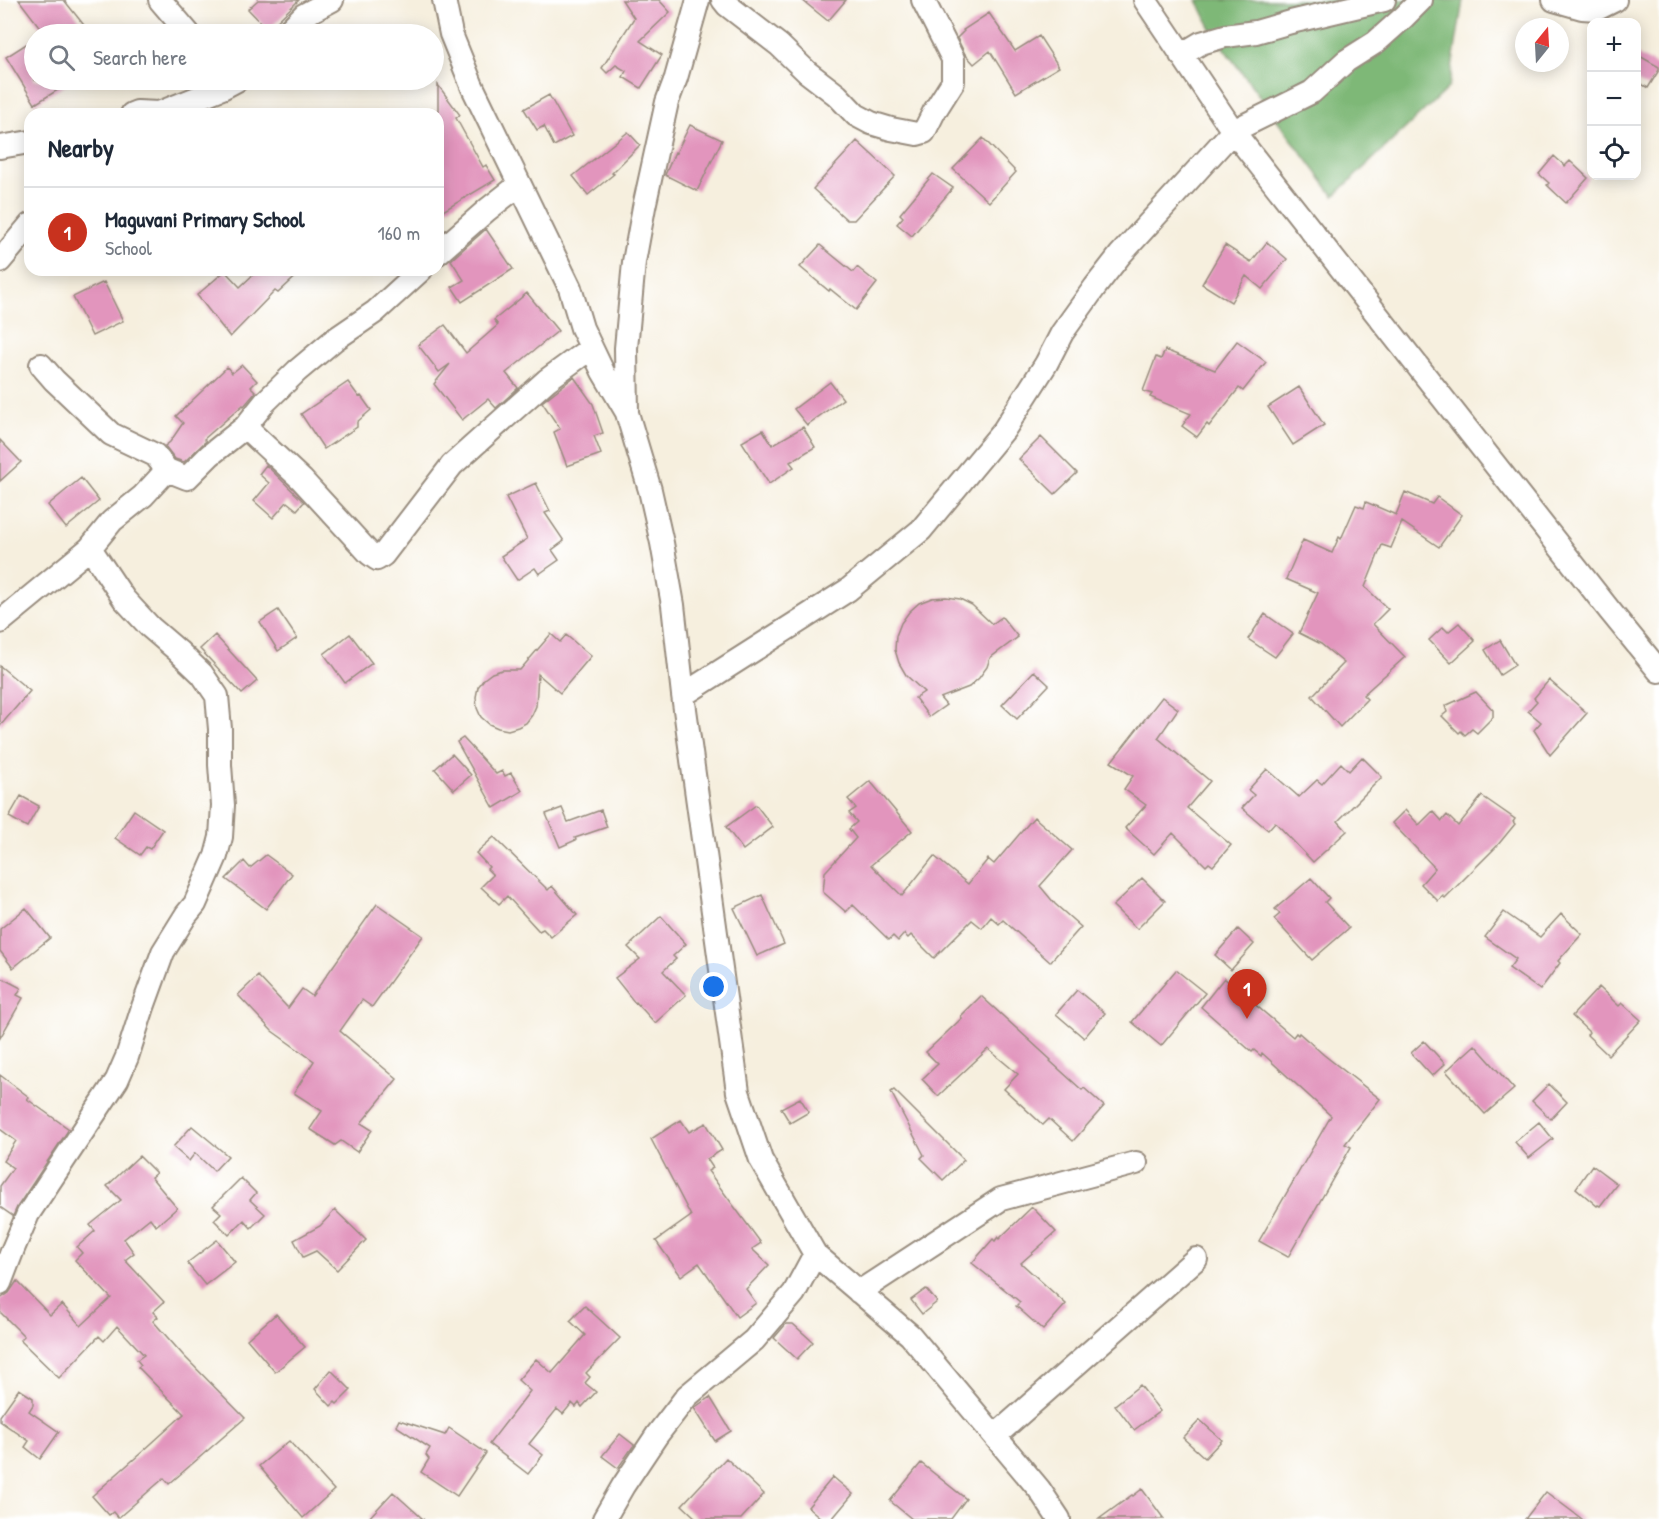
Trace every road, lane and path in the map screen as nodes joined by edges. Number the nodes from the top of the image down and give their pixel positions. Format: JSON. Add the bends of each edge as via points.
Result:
{"nodes":[{"id":1,"x":160,"y":0,"type":"edge"},
{"id":2,"x":333,"y":0,"type":"edge"},
{"id":3,"x":444,"y":0,"type":"edge"},
{"id":4,"x":698,"y":0,"type":"edge"},
{"id":5,"x":723,"y":0,"type":"edge"},
{"id":6,"x":923,"y":0,"type":"edge"},
{"id":7,"x":1145,"y":0,"type":"edge"},
{"id":8,"x":1384,"y":0,"type":"edge"},
{"id":9,"x":1421,"y":0,"type":"edge"},
{"id":10,"x":1554,"y":0,"type":"edge"},
{"id":11,"x":1615,"y":0,"type":"edge"},
{"id":12,"x":180,"y":24,"type":"edge"},
{"id":13,"x":295,"y":24,"type":"edge"},
{"id":14,"x":1182,"y":55,"type":"junction"},
{"id":15,"x":217,"y":90,"type":"edge"},
{"id":16,"x":170,"y":108,"type":"edge"},
{"id":17,"x":1233,"y":131,"type":"junction"},
{"id":18,"x":24,"y":143,"type":"edge"},
{"id":19,"x":0,"y":147,"type":"edge"},
{"id":20,"x":519,"y":185,"type":"junction"},
{"id":21,"x":24,"y":232,"type":"edge"},
{"id":22,"x":444,"y":249,"type":"edge"},
{"id":23,"x":0,"y":261,"type":"edge"},
{"id":24,"x":414,"y":276,"type":"edge"},
{"id":25,"x":591,"y":348,"type":"junction"},
{"id":26,"x":41,"y":365,"type":"dead end"},
{"id":27,"x":627,"y":413,"type":"junction"},
{"id":28,"x":245,"y":427,"type":"junction"},
{"id":29,"x":167,"y":470,"type":"junction"},
{"id":30,"x":90,"y":548,"type":"junction"},
{"id":31,"x":0,"y":622,"type":"edge"},
{"id":32,"x":1659,"y":671,"type":"edge"},
{"id":33,"x":683,"y":695,"type":"junction"},
{"id":34,"x":1136,"y":1163,"type":"dead end"},
{"id":35,"x":815,"y":1254,"type":"junction"},
{"id":36,"x":1196,"y":1259,"type":"dead end"},
{"id":37,"x":0,"y":1283,"type":"edge"},
{"id":38,"x":860,"y":1292,"type":"junction"},
{"id":39,"x":995,"y":1436,"type":"junction"},
{"id":40,"x":604,"y":1519,"type":"edge"},
{"id":41,"x":1059,"y":1519,"type":"edge"}],
"edges":[{"from":1,"to":12,"type":"street"},
{"from":2,"to":13,"type":"street"},
{"from":3,"to":20,"type":"street","via":[[451,34],[472,86]]},
{"from":4,"to":27,"type":"street","via":[[667,102],[634,262],[627,348]]},
{"from":5,"to":6,"type":"street","via":[[855,115],[917,134],[924,132],[953,82],[953,59]]},
{"from":7,"to":14,"type":"street"},
{"from":8,"to":14,"type":"street","via":[[1226,36]]},
{"from":9,"to":17,"type":"street","via":[[1376,42],[1346,61],[1312,92]]},
{"from":10,"to":11,"type":"street","via":[[1597,9]]},
{"from":14,"to":17,"type":"street"},
{"from":15,"to":16,"type":"street"},
{"from":17,"to":32,"type":"street"},
{"from":17,"to":33,"type":"street","via":[[1095,287],[1062,333],[1004,430],[921,530],[848,590]]},
{"from":18,"to":19,"type":"street"},
{"from":20,"to":22,"type":"street"},
{"from":20,"to":25,"type":"street","via":[[570,288]]},
{"from":21,"to":23,"type":"street"},
{"from":24,"to":28,"type":"street","via":[[375,312],[297,371]]},
{"from":25,"to":27,"type":"street"},
{"from":25,"to":28,"type":"street","via":[[547,380],[452,465],[377,559]]},
{"from":26,"to":29,"type":"street","via":[[111,434],[155,455]]},
{"from":27,"to":33,"type":"street","via":[[662,543]]},
{"from":28,"to":29,"type":"street","via":[[187,478]]},
{"from":29,"to":30,"type":"street","via":[[112,521]]},
{"from":30,"to":31,"type":"street"},
{"from":30,"to":37,"type":"street","via":[[124,599],[202,674],[217,696],[221,837],[195,903],[164,952],[117,1080],[28,1214]]},
{"from":33,"to":35,"type":"street","via":[[738,1092],[761,1160]]},
{"from":34,"to":38,"type":"street","via":[[1001,1199]]},
{"from":35,"to":38,"type":"street"},
{"from":35,"to":40,"type":"street","via":[[794,1293],[754,1340],[687,1396],[657,1435]]},
{"from":36,"to":39,"type":"street"},
{"from":38,"to":39,"type":"street","via":[[910,1335]]},
{"from":39,"to":41,"type":"street"}]}
